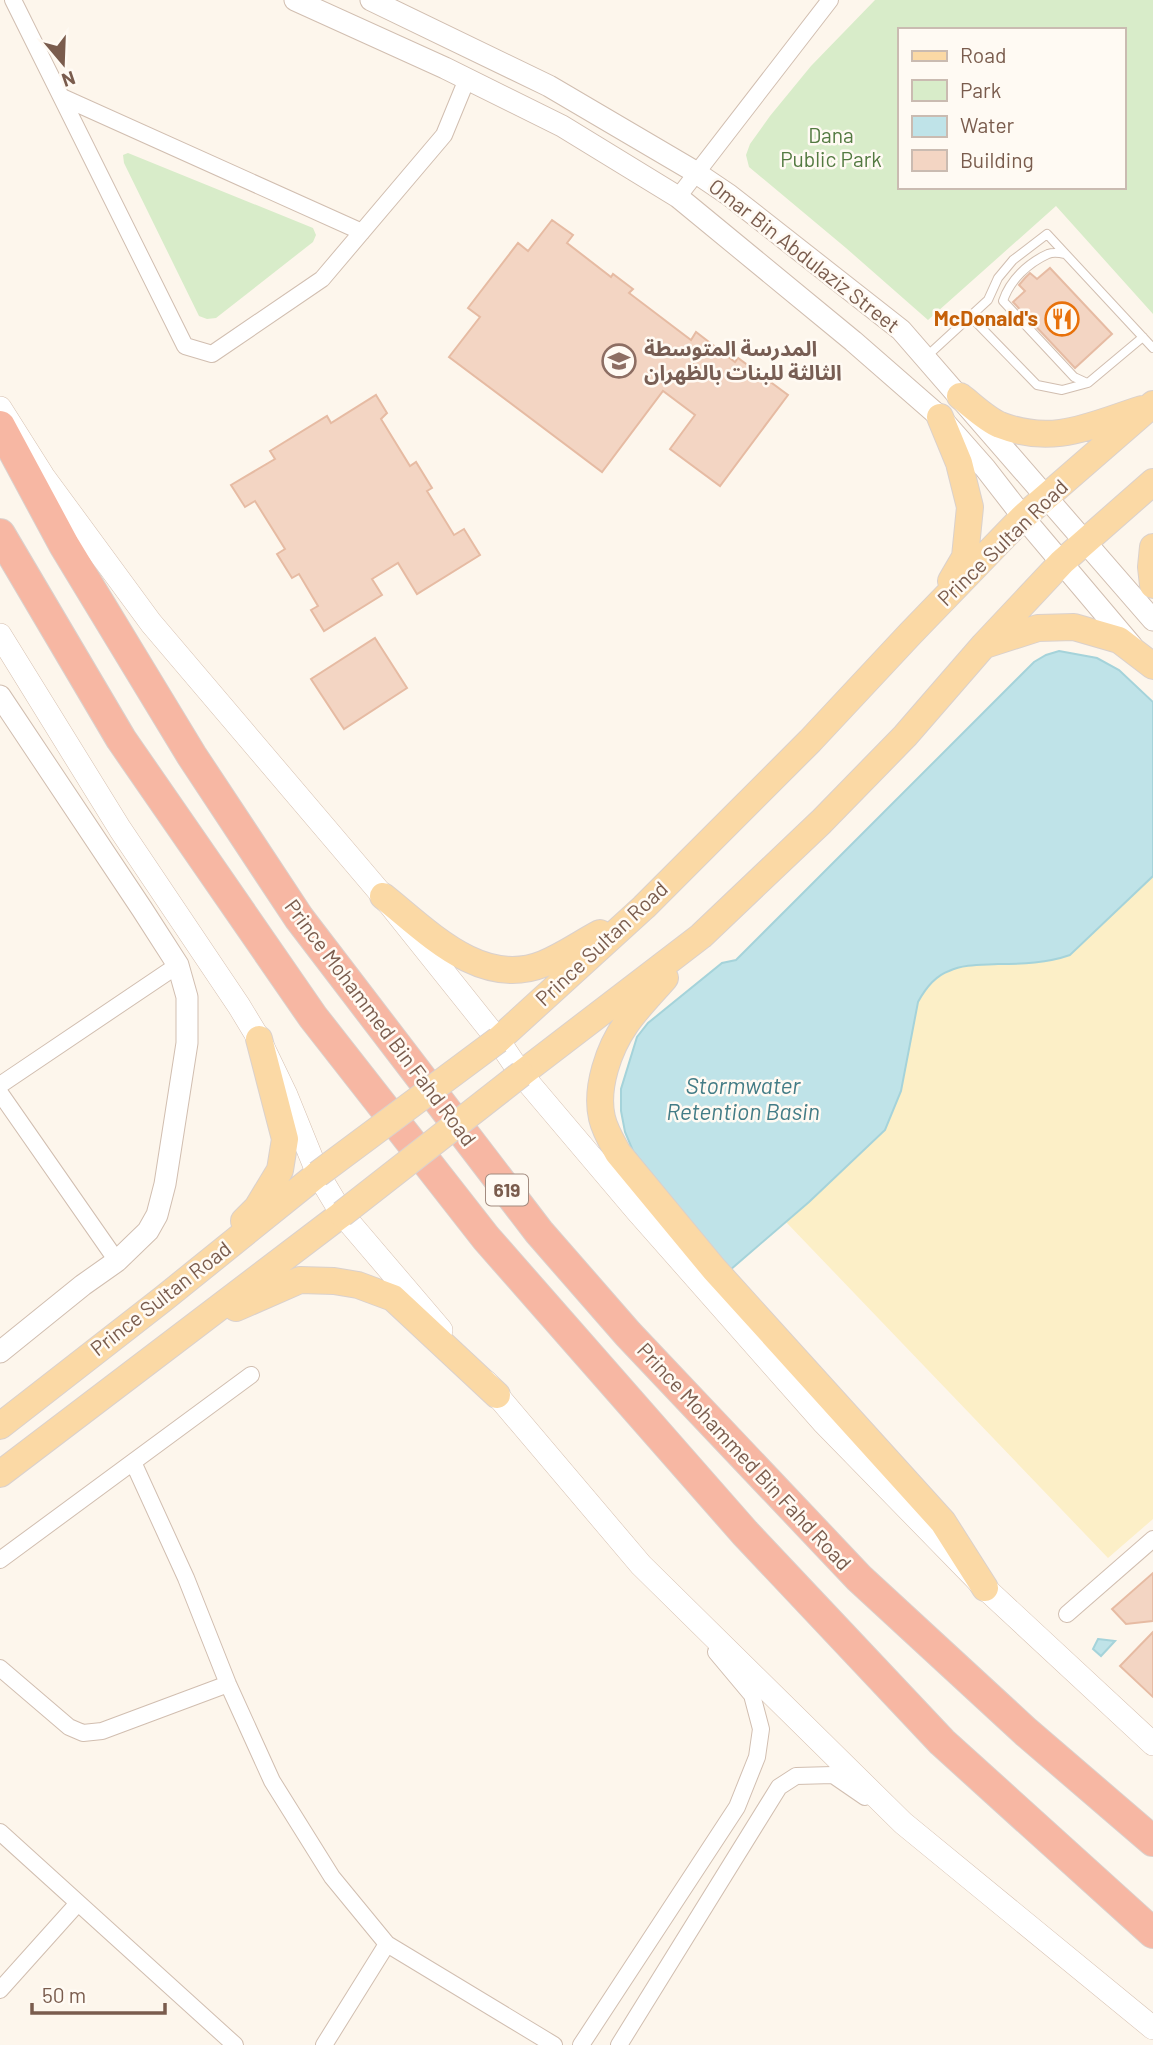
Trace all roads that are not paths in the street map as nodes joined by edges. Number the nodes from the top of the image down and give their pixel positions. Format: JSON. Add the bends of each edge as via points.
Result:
{"nodes":[{"id":1,"x":13,"y":0,"type":"edge"},
{"id":2,"x":295,"y":0,"type":"edge"},
{"id":3,"x":371,"y":0,"type":"edge"},
{"id":4,"x":830,"y":0,"type":"edge"},
{"id":5,"x":467,"y":79,"type":"junction"},
{"id":6,"x":62,"y":97,"type":"junction"},
{"id":7,"x":696,"y":173,"type":"junction"},
{"id":8,"x":678,"y":197,"type":"junction"},
{"id":9,"x":362,"y":232,"type":"junction"},
{"id":10,"x":1065,"y":254,"type":"junction"},
{"id":11,"x":970,"y":316,"type":"junction"},
{"id":12,"x":1143,"y":337,"type":"junction"},
{"id":13,"x":1153,"y":348,"type":"edge"},
{"id":14,"x":925,"y":359,"type":"junction"},
{"id":15,"x":1088,"y":383,"type":"junction"},
{"id":16,"x":960,"y":396,"type":"junction"},
{"id":17,"x":1152,"y":405,"type":"edge"},
{"id":18,"x":0,"y":408,"type":"edge"},
{"id":19,"x":940,"y":417,"type":"junction"},
{"id":20,"x":0,"y":426,"type":"edge"},
{"id":21,"x":1153,"y":482,"type":"edge"},
{"id":22,"x":1046,"y":498,"type":"junction"},
{"id":23,"x":1023,"y":517,"type":"junction"},
{"id":24,"x":0,"y":534,"type":"edge"},
{"id":25,"x":1084,"y":542,"type":"junction"},
{"id":26,"x":1153,"y":547,"type":"edge"},
{"id":27,"x":1062,"y":562,"type":"junction"},
{"id":28,"x":1153,"y":585,"type":"edge"},
{"id":29,"x":936,"y":608,"type":"junction"},
{"id":30,"x":1153,"y":620,"type":"edge"},
{"id":31,"x":0,"y":635,"type":"edge"},
{"id":32,"x":984,"y":645,"type":"junction"},
{"id":33,"x":1153,"y":666,"type":"edge"},
{"id":34,"x":0,"y":696,"type":"edge"},
{"id":35,"x":383,"y":896,"type":"junction"},
{"id":36,"x":644,"y":907,"type":"junction"},
{"id":37,"x":701,"y":936,"type":"junction"},
{"id":38,"x":178,"y":965,"type":"junction"},
{"id":39,"x":259,"y":1039,"type":"junction"},
{"id":40,"x":498,"y":1040,"type":"junction"},
{"id":41,"x":521,"y":1074,"type":"junction"},
{"id":42,"x":0,"y":1085,"type":"edge"},
{"id":43,"x":0,"y":1093,"type":"edge"},
{"id":44,"x":318,"y":1174,"type":"junction"},
{"id":45,"x":342,"y":1214,"type":"junction"},
{"id":46,"x":117,"y":1261,"type":"junction"},
{"id":47,"x":163,"y":1298,"type":"junction"},
{"id":48,"x":161,"y":1350,"type":"junction"},
{"id":49,"x":0,"y":1352,"type":"edge"},
{"id":50,"x":251,"y":1375,"type":"dead end"},
{"id":51,"x":497,"y":1395,"type":"junction"},
{"id":52,"x":0,"y":1426,"type":"edge"},
{"id":53,"x":133,"y":1462,"type":"junction"},
{"id":54,"x":0,"y":1474,"type":"edge"},
{"id":55,"x":1153,"y":1539,"type":"edge"},
{"id":56,"x":0,"y":1560,"type":"edge"},
{"id":57,"x":641,"y":1565,"type":"junction"},
{"id":58,"x":985,"y":1588,"type":"junction"},
{"id":59,"x":1067,"y":1614,"type":"dead end"},
{"id":60,"x":0,"y":1668,"type":"edge"},
{"id":61,"x":228,"y":1684,"type":"junction"},
{"id":62,"x":1153,"y":1744,"type":"edge"},
{"id":63,"x":903,"y":1823,"type":"junction"},
{"id":64,"x":0,"y":1832,"type":"edge"},
{"id":65,"x":1153,"y":1841,"type":"edge"},
{"id":66,"x":78,"y":1903,"type":"junction"},
{"id":67,"x":1153,"y":1933,"type":"edge"},
{"id":68,"x":387,"y":1944,"type":"junction"},
{"id":69,"x":0,"y":1990,"type":"edge"},
{"id":70,"x":1153,"y":2028,"type":"edge"},
{"id":71,"x":235,"y":2045,"type":"edge"},
{"id":72,"x":324,"y":2045,"type":"edge"},
{"id":73,"x":554,"y":2045,"type":"edge"},
{"id":74,"x":582,"y":2045,"type":"edge"},
{"id":75,"x":619,"y":2045,"type":"edge"}],
"edges":[{"from":1,"to":6,"type":"street"},
{"from":2,"to":5,"type":"street"},
{"from":3,"to":7,"type":"street","name":"Omar Bin Abdulaziz Street","via":[[549,86]]},
{"from":4,"to":7,"type":"street"},
{"from":5,"to":8,"type":"street","via":[[562,126]]},
{"from":5,"to":9,"type":"street","via":[[444,135]]},
{"from":6,"to":9,"type":"street"},
{"from":6,"to":9,"type":"street","via":[[185,345],[212,354],[322,279]]},
{"from":7,"to":8,"type":"street"},
{"from":7,"to":14,"type":"street","name":"Omar Bin Abdulaziz Street","via":[[901,330]]},
{"from":8,"to":19,"type":"street"},
{"from":10,"to":11,"type":"lane","via":[[1047,234],[1013,260],[988,300]]},
{"from":10,"to":12,"type":"lane"},
{"from":10,"to":15,"type":"lane","via":[[1050,253],[1022,271],[1003,301],[1074,377]]},
{"from":11,"to":14,"type":"lane"},
{"from":11,"to":15,"type":"lane","via":[[1038,385],[1062,390]]},
{"from":12,"to":13,"type":"lane"},
{"from":12,"to":15,"type":"lane"},
{"from":14,"to":16,"type":"street","name":"Omar Bin Abdulaziz Street"},
{"from":16,"to":17,"type":"main road","via":[[998,424],[1042,435],[1066,433]]},
{"from":16,"to":22,"type":"street","name":"Omar Bin Abdulaziz Street"},
{"from":17,"to":22,"type":"main road","name":"Prince Sultan Road"},
{"from":18,"to":35,"type":"main road","via":[[43,476],[151,623]]},
{"from":19,"to":23,"type":"street"},
{"from":19,"to":29,"type":"main road","via":[[970,507],[965,556]]},
{"from":20,"to":65,"type":"highway","name":"Prince Mohammed Bin Fahd Road","number":"619","via":[[78,568],[192,756],[299,918],[539,1232],[628,1334],[859,1578]]},
{"from":21,"to":25,"type":"main road","name":"Prince Sultan Road"},
{"from":22,"to":23,"type":"main road","name":"Prince Sultan Road"},
{"from":22,"to":25,"type":"street","name":"Omar Bin Abdulaziz Street"},
{"from":23,"to":27,"type":"street"},
{"from":23,"to":29,"type":"main road","name":"Prince Sultan Road"},
{"from":24,"to":67,"type":"highway","number":"619","via":[[136,761],[313,1017],[486,1238],[745,1534],[942,1742]]},
{"from":25,"to":27,"type":"main road","name":"Prince Sultan Road"},
{"from":25,"to":30,"type":"street","name":"Omar Bin Abdulaziz Street"},
{"from":26,"to":28,"type":"main road"},
{"from":27,"to":32,"type":"main road","name":"Prince Sultan Road"},
{"from":27,"to":33,"type":"street"},
{"from":29,"to":36,"type":"main road","name":"Prince Sultan Road"},
{"from":31,"to":39,"type":"main road","via":[[120,829]]},
{"from":32,"to":33,"type":"main road","via":[[1038,628],[1074,627],[1119,640]]},
{"from":32,"to":37,"type":"main road","name":"Prince Sultan Road","via":[[896,746]]},
{"from":34,"to":38,"type":"street"},
{"from":35,"to":36,"type":"main road","via":[[465,958],[514,970],[542,965]]},
{"from":35,"to":40,"type":"main road"},
{"from":36,"to":40,"type":"main road","name":"Prince Sultan Road"},
{"from":37,"to":41,"type":"main road","name":"Prince Sultan Road"},
{"from":37,"to":58,"type":"main road","via":[[625,1025],[605,1067],[601,1116],[608,1135],[714,1269],[943,1521]]},
{"from":38,"to":42,"type":"street"},
{"from":38,"to":46,"type":"street","via":[[187,997],[187,1043],[163,1199],[148,1231]]},
{"from":39,"to":44,"type":"main road"},
{"from":39,"to":47,"type":"main road","via":[[285,1139],[280,1170],[257,1208]]},
{"from":40,"to":41,"type":"main road"},
{"from":40,"to":44,"type":"main road","name":"Prince Sultan Road","bridge":true},
{"from":41,"to":45,"type":"main road","name":"Prince Sultan Road","bridge":true},
{"from":41,"to":58,"type":"main road","via":[[823,1422]]},
{"from":43,"to":46,"type":"street"},
{"from":44,"to":45,"type":"main road"},
{"from":44,"to":47,"type":"main road","name":"Prince Sultan Road"},
{"from":45,"to":48,"type":"main road","name":"Prince Sultan Road"},
{"from":45,"to":51,"type":"main road"},
{"from":46,"to":49,"type":"street"},
{"from":47,"to":52,"type":"main road","name":"Prince Sultan Road"},
{"from":48,"to":51,"type":"main road","via":[[244,1303],[300,1280],[334,1281],[393,1298]]},
{"from":48,"to":54,"type":"main road","name":"Prince Sultan Road"},
{"from":50,"to":53,"type":"street"},
{"from":51,"to":57,"type":"main road"},
{"from":53,"to":56,"type":"street"},
{"from":53,"to":61,"type":"street"},
{"from":55,"to":59,"type":"street"},
{"from":57,"to":63,"type":"main road"},
{"from":57,"to":74,"type":"street","via":[[752,1695],[761,1729],[757,1758],[737,1807]]},
{"from":58,"to":62,"type":"main road"},
{"from":60,"to":61,"type":"street","via":[[69,1727],[83,1733],[102,1731]]},
{"from":61,"to":68,"type":"street","via":[[272,1781],[332,1877]]},
{"from":63,"to":70,"type":"main road"},
{"from":63,"to":75,"type":"street","via":[[833,1775],[796,1776],[779,1787]]},
{"from":64,"to":66,"type":"street"},
{"from":66,"to":69,"type":"street"},
{"from":66,"to":71,"type":"street"},
{"from":68,"to":72,"type":"street"},
{"from":68,"to":73,"type":"street"}]}
